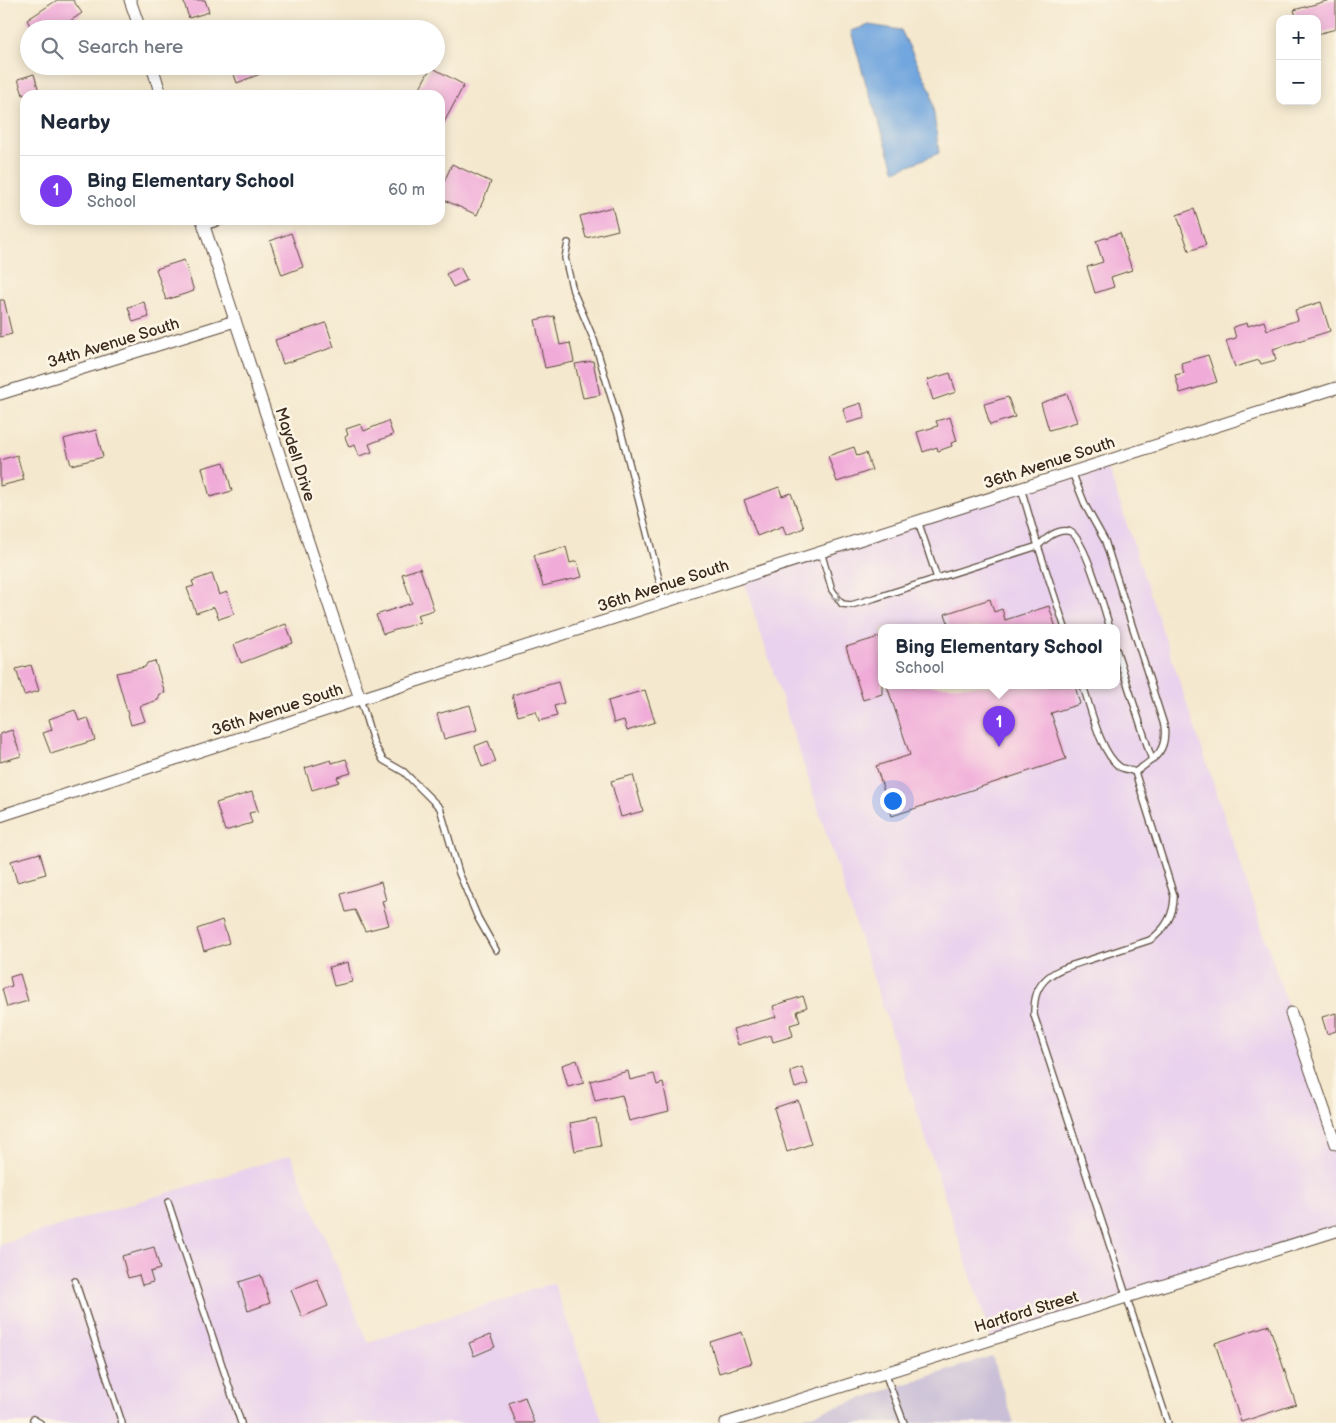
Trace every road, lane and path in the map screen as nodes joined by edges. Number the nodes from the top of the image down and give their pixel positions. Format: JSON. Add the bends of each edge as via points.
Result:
{"nodes":[{"id":1,"x":130,"y":0,"type":"edge"},
{"id":2,"x":137,"y":20,"type":"edge"},
{"id":3,"x":155,"y":75,"type":"edge"},
{"id":4,"x":159,"y":90,"type":"edge"},
{"id":5,"x":203,"y":225,"type":"edge"},
{"id":6,"x":568,"y":243,"type":"dead end"},
{"id":7,"x":235,"y":321,"type":"junction"},
{"id":8,"x":1336,"y":388,"type":"edge"},
{"id":9,"x":0,"y":394,"type":"edge"},
{"id":10,"x":1072,"y":472,"type":"junction"},
{"id":11,"x":1021,"y":488,"type":"junction"},
{"id":12,"x":918,"y":521,"type":"junction"},
{"id":13,"x":1038,"y":546,"type":"junction"},
{"id":14,"x":821,"y":552,"type":"junction"},
{"id":15,"x":937,"y":578,"type":"junction"},
{"id":16,"x":663,"y":602,"type":"junction"},
{"id":17,"x":1064,"y":624,"type":"edge"},
{"id":18,"x":1109,"y":624,"type":"edge"},
{"id":19,"x":1120,"y":661,"type":"edge"},
{"id":20,"x":1084,"y":689,"type":"edge"},
{"id":21,"x":360,"y":699,"type":"junction"},
{"id":22,"x":1152,"y":760,"type":"junction"},
{"id":23,"x":1135,"y":772,"type":"junction"},
{"id":24,"x":0,"y":816,"type":"edge"},
{"id":25,"x":496,"y":950,"type":"dead end"},
{"id":26,"x":1291,"y":1013,"type":"dead end"},
{"id":27,"x":1336,"y":1144,"type":"edge"},
{"id":28,"x":168,"y":1202,"type":"dead end"},
{"id":29,"x":1336,"y":1231,"type":"edge"},
{"id":30,"x":75,"y":1280,"type":"dead end"},
{"id":31,"x":1125,"y":1297,"type":"junction"},
{"id":32,"x":885,"y":1373,"type":"junction"},
{"id":33,"x":33,"y":1419,"type":"dead end"},
{"id":34,"x":40,"y":1423,"type":"edge"},
{"id":35,"x":122,"y":1423,"type":"edge"},
{"id":36,"x":241,"y":1423,"type":"edge"},
{"id":37,"x":726,"y":1423,"type":"edge"},
{"id":38,"x":904,"y":1423,"type":"edge"},
{"id":39,"x":1168,"y":1423,"type":"edge"}],
"edges":[{"from":1,"to":2,"type":"street"},
{"from":3,"to":4,"type":"street"},
{"from":5,"to":7,"type":"street","name":"Maydell Drive"},
{"from":6,"to":16,"type":"lane","via":[[565,258],[573,290],[594,340],[618,420]]},
{"from":7,"to":9,"type":"street","name":"34th Avenue South"},
{"from":7,"to":21,"type":"street","name":"Maydell Drive"},
{"from":8,"to":10,"type":"street","name":"36th Avenue South"},
{"from":10,"to":11,"type":"street","name":"36th Avenue South"},
{"from":10,"to":22,"type":"lane","via":[[1105,541],[1162,718],[1166,737],[1162,749]]},
{"from":11,"to":12,"type":"street","name":"36th Avenue South"},
{"from":11,"to":13,"type":"lane"},
{"from":12,"to":14,"type":"street","name":"36th Avenue South"},
{"from":12,"to":15,"type":"lane"},
{"from":13,"to":15,"type":"lane"},
{"from":13,"to":17,"type":"lane"},
{"from":13,"to":18,"type":"lane","via":[[1056,533],[1069,531],[1076,535],[1085,552]]},
{"from":14,"to":15,"type":"lane","one_way":true,"via":[[832,590],[842,604],[874,598]]},
{"from":14,"to":16,"type":"street","name":"36th Avenue South"},
{"from":16,"to":21,"type":"street","name":"36th Avenue South"},
{"from":19,"to":22,"type":"lane"},
{"from":20,"to":23,"type":"lane","via":[[1110,757],[1120,767]]},
{"from":21,"to":24,"type":"street","name":"36th Avenue South"},
{"from":21,"to":25,"type":"lane","via":[[374,744],[384,760],[404,772],[440,808],[459,873]]},
{"from":22,"to":23,"type":"lane"},
{"from":23,"to":31,"type":"lane","via":[[1174,896],[1169,921],[1160,934],[1150,940],[1053,973],[1037,990],[1034,1003],[1038,1031]]},
{"from":26,"to":27,"type":"street"},
{"from":28,"to":36,"type":"lane"},
{"from":29,"to":31,"type":"street","name":"Hartford Street"},
{"from":30,"to":35,"type":"lane"},
{"from":31,"to":32,"type":"street","name":"Hartford Street"},
{"from":31,"to":39,"type":"lane"},
{"from":32,"to":37,"type":"street","name":"Hartford Street"},
{"from":32,"to":38,"type":"lane"},
{"from":33,"to":34,"type":"lane"}]}
